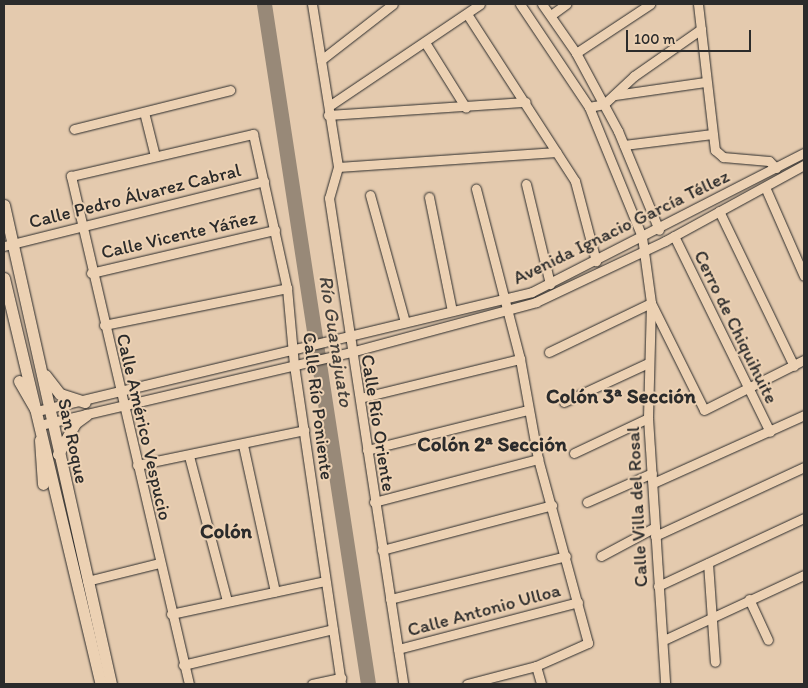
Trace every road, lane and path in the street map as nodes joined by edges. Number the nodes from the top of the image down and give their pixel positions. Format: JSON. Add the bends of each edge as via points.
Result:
{"nodes":[{"id":1,"x":312,"y":4,"type":"edge"},
{"id":2,"x":393,"y":4,"type":"edge"},
{"id":3,"x":480,"y":4,"type":"edge"},
{"id":4,"x":520,"y":4,"type":"edge"},
{"id":5,"x":542,"y":4,"type":"edge"},
{"id":6,"x":566,"y":4,"type":"edge"},
{"id":7,"x":650,"y":4,"type":"edge"},
{"id":8,"x":698,"y":4,"type":"edge"},
{"id":9,"x":467,"y":14,"type":"junction"},
{"id":10,"x":551,"y":15,"type":"junction"},
{"id":11,"x":701,"y":29,"type":"junction"},
{"id":12,"x":426,"y":44,"type":"junction"},
{"id":13,"x":576,"y":53,"type":"junction"},
{"id":14,"x":321,"y":60,"type":"junction"},
{"id":15,"x":706,"y":82,"type":"junction"},
{"id":16,"x":230,"y":90,"type":"dead end"},
{"id":17,"x":614,"y":95,"type":"junction"},
{"id":18,"x":526,"y":102,"type":"junction"},
{"id":19,"x":604,"y":104,"type":"junction"},
{"id":20,"x":588,"y":107,"type":"junction"},
{"id":21,"x":466,"y":108,"type":"junction"},
{"id":22,"x":328,"y":111,"type":"junction"},
{"id":23,"x":144,"y":112,"type":"junction"},
{"id":24,"x":74,"y":129,"type":"dead end"},
{"id":25,"x":712,"y":134,"type":"junction"},
{"id":26,"x":624,"y":145,"type":"junction"},
{"id":27,"x":556,"y":152,"type":"junction"},
{"id":28,"x":804,"y":153,"type":"edge"},
{"id":29,"x":155,"y":156,"type":"junction"},
{"id":30,"x":804,"y":165,"type":"edge"},
{"id":31,"x":338,"y":167,"type":"junction"},
{"id":32,"x":776,"y":168,"type":"junction"},
{"id":33,"x":264,"y":181,"type":"junction"},
{"id":34,"x":526,"y":184,"type":"dead end"},
{"id":35,"x":765,"y":187,"type":"junction"},
{"id":36,"x":476,"y":189,"type":"dead end"},
{"id":37,"x":370,"y":195,"type":"dead end"},
{"id":38,"x":429,"y":197,"type":"dead end"},
{"id":39,"x":4,"y":205,"type":"edge"},
{"id":40,"x":719,"y":212,"type":"junction"},
{"id":41,"x":80,"y":225,"type":"junction"},
{"id":42,"x":274,"y":230,"type":"junction"},
{"id":43,"x":659,"y":230,"type":"junction"},
{"id":44,"x":674,"y":236,"type":"junction"},
{"id":45,"x":642,"y":237,"type":"junction"},
{"id":46,"x":9,"y":244,"type":"edge"},
{"id":47,"x":645,"y":250,"type":"junction"},
{"id":48,"x":596,"y":261,"type":"junction"},
{"id":49,"x":91,"y":273,"type":"junction"},
{"id":50,"x":804,"y":276,"type":"edge"},
{"id":51,"x":4,"y":278,"type":"edge"},
{"id":52,"x":550,"y":284,"type":"junction"},
{"id":53,"x":287,"y":288,"type":"junction"},
{"id":54,"x":6,"y":293,"type":"edge"},
{"id":55,"x":505,"y":301,"type":"junction"},
{"id":56,"x":651,"y":303,"type":"junction"},
{"id":57,"x":452,"y":311,"type":"junction"},
{"id":58,"x":508,"y":311,"type":"junction"},
{"id":59,"x":405,"y":322,"type":"junction"},
{"id":60,"x":104,"y":326,"type":"junction"},
{"id":61,"x":344,"y":336,"type":"junction"},
{"id":62,"x":294,"y":350,"type":"junction"},
{"id":63,"x":549,"y":352,"type":"dead end"},
{"id":64,"x":347,"y":353,"type":"junction"},
{"id":65,"x":520,"y":359,"type":"junction"},
{"id":66,"x":804,"y":360,"type":"edge"},
{"id":67,"x":648,"y":363,"type":"junction"},
{"id":68,"x":295,"y":365,"type":"junction"},
{"id":69,"x":794,"y":366,"type":"junction"},
{"id":70,"x":41,"y":370,"type":"junction"},
{"id":71,"x":19,"y":381,"type":"dead end"},
{"id":72,"x":749,"y":389,"type":"junction"},
{"id":73,"x":119,"y":390,"type":"junction"},
{"id":74,"x":360,"y":398,"type":"junction"},
{"id":75,"x":85,"y":402,"type":"junction"},
{"id":76,"x":564,"y":402,"type":"dead end"},
{"id":77,"x":124,"y":407,"type":"junction"},
{"id":78,"x":42,"y":410,"type":"junction"},
{"id":79,"x":528,"y":410,"type":"junction"},
{"id":80,"x":86,"y":415,"type":"junction"},
{"id":81,"x":804,"y":415,"type":"edge"},
{"id":82,"x":648,"y":418,"type":"junction"},
{"id":83,"x":44,"y":427,"type":"junction"},
{"id":84,"x":304,"y":430,"type":"junction"},
{"id":85,"x":770,"y":432,"type":"junction"},
{"id":86,"x":243,"y":445,"type":"junction"},
{"id":87,"x":367,"y":450,"type":"junction"},
{"id":88,"x":574,"y":453,"type":"dead end"},
{"id":89,"x":58,"y":454,"type":"junction"},
{"id":90,"x":189,"y":456,"type":"junction"},
{"id":91,"x":538,"y":459,"type":"junction"},
{"id":92,"x":137,"y":465,"type":"junction"},
{"id":93,"x":804,"y":467,"type":"edge"},
{"id":94,"x":652,"y":473,"type":"junction"},
{"id":95,"x":653,"y":483,"type":"junction"},
{"id":96,"x":43,"y":484,"type":"dead end"},
{"id":97,"x":374,"y":502,"type":"junction"},
{"id":98,"x":587,"y":502,"type":"dead end"},
{"id":99,"x":552,"y":505,"type":"junction"},
{"id":100,"x":804,"y":518,"type":"edge"},
{"id":101,"x":655,"y":531,"type":"junction"},
{"id":102,"x":382,"y":550,"type":"junction"},
{"id":103,"x":566,"y":556,"type":"junction"},
{"id":104,"x":601,"y":556,"type":"dead end"},
{"id":105,"x":708,"y":562,"type":"junction"},
{"id":106,"x":159,"y":563,"type":"junction"},
{"id":107,"x":804,"y":575,"type":"edge"},
{"id":108,"x":87,"y":581,"type":"junction"},
{"id":109,"x":325,"y":581,"type":"junction"},
{"id":110,"x":658,"y":586,"type":"junction"},
{"id":111,"x":275,"y":592,"type":"junction"},
{"id":112,"x":390,"y":599,"type":"junction"},
{"id":113,"x":749,"y":599,"type":"junction"},
{"id":114,"x":227,"y":601,"type":"junction"},
{"id":115,"x":578,"y":602,"type":"junction"},
{"id":116,"x":171,"y":614,"type":"junction"},
{"id":117,"x":710,"y":617,"type":"junction"},
{"id":118,"x":333,"y":629,"type":"junction"},
{"id":119,"x":666,"y":639,"type":"junction"},
{"id":120,"x":768,"y":640,"type":"dead end"},
{"id":121,"x":398,"y":649,"type":"junction"},
{"id":122,"x":714,"y":662,"type":"dead end"},
{"id":123,"x":183,"y":665,"type":"junction"},
{"id":124,"x":536,"y":666,"type":"junction"},
{"id":125,"x":341,"y":681,"type":"edge"},
{"id":126,"x":101,"y":684,"type":"edge"},
{"id":127,"x":111,"y":684,"type":"edge"},
{"id":128,"x":189,"y":684,"type":"edge"},
{"id":129,"x":312,"y":684,"type":"edge"},
{"id":130,"x":403,"y":684,"type":"edge"},
{"id":131,"x":468,"y":684,"type":"edge"},
{"id":132,"x":541,"y":684,"type":"edge"},
{"id":133,"x":665,"y":684,"type":"edge"}],
"edges":[{"from":1,"to":14,"type":"street"},
{"from":2,"to":14,"type":"street"},
{"from":3,"to":9,"type":"street"},
{"from":4,"to":20,"type":"street","name":"Calle Villa del Rosal"},
{"from":5,"to":10,"type":"street"},
{"from":6,"to":10,"type":"street"},
{"from":7,"to":13,"type":"street"},
{"from":8,"to":11,"type":"street"},
{"from":9,"to":12,"type":"street"},
{"from":9,"to":18,"type":"street"},
{"from":10,"to":13,"type":"street"},
{"from":11,"to":15,"type":"street"},
{"from":11,"to":17,"type":"street","via":[[634,76]]},
{"from":12,"to":21,"type":"street"},
{"from":12,"to":22,"type":"street"},
{"from":13,"to":19,"type":"street"},
{"from":14,"to":22,"type":"street"},
{"from":15,"to":17,"type":"street"},
{"from":15,"to":25,"type":"street"},
{"from":16,"to":23,"type":"street"},
{"from":17,"to":19,"type":"street"},
{"from":18,"to":21,"type":"street"},
{"from":18,"to":27,"type":"street"},
{"from":19,"to":20,"type":"street"},
{"from":19,"to":26,"type":"street"},
{"from":20,"to":45,"type":"street","name":"Calle Villa del Rosal"},
{"from":21,"to":22,"type":"street"},
{"from":22,"to":31,"type":"street"},
{"from":23,"to":24,"type":"street"},
{"from":23,"to":29,"type":"street"},
{"from":25,"to":26,"type":"street"},
{"from":25,"to":32,"type":"street","via":[[715,150],[723,157],[769,161]]},
{"from":26,"to":43,"type":"street"},
{"from":27,"to":31,"type":"street"},
{"from":27,"to":48,"type":"street","via":[[575,181]]},
{"from":28,"to":32,"type":"street","name":"Avenida Ignacio García Téllez"},
{"from":29,"to":33,"type":"street","name":"Calle Río Poniente","via":[[253,134]]},
{"from":29,"to":41,"type":"street","name":"Calle Américo Vespucio","via":[[71,176]]},
{"from":30,"to":35,"type":"street","name":"Avenida Ignacio García Téllez"},
{"from":31,"to":61,"type":"street","name":"Calle Río Oriente","via":[[329,198]]},
{"from":32,"to":43,"type":"street","name":"Avenida Ignacio García Téllez"},
{"from":33,"to":41,"type":"street","name":"Calle Pedro Álvarez Cabral"},
{"from":33,"to":42,"type":"street","name":"Calle Río Poniente"},
{"from":34,"to":52,"type":"street"},
{"from":35,"to":40,"type":"street","name":"Avenida Ignacio García Téllez"},
{"from":35,"to":50,"type":"street"},
{"from":36,"to":55,"type":"street"},
{"from":37,"to":59,"type":"street"},
{"from":38,"to":57,"type":"street"},
{"from":39,"to":46,"type":"main road","name":"San Roque"},
{"from":40,"to":44,"type":"street","name":"Avenida Ignacio García Téllez"},
{"from":40,"to":69,"type":"street"},
{"from":41,"to":46,"type":"street","name":"Calle Pedro Álvarez Cabral"},
{"from":41,"to":49,"type":"street","name":"Calle Américo Vespucio"},
{"from":42,"to":49,"type":"street","name":"Calle Vicente Yáñez"},
{"from":42,"to":53,"type":"street","name":"Calle Río Poniente"},
{"from":43,"to":45,"type":"street","name":"Avenida Ignacio García Téllez"},
{"from":44,"to":47,"type":"street","name":"Avenida Ignacio García Téllez"},
{"from":44,"to":72,"type":"street","name":"Cerro de Chiquihuite"},
{"from":45,"to":47,"type":"street","name":"Calle Villa del Rosal"},
{"from":45,"to":48,"type":"street","name":"Avenida Ignacio García Téllez"},
{"from":46,"to":70,"type":"main road","name":"San Roque"},
{"from":47,"to":56,"type":"street","name":"Calle Villa del Rosal"},
{"from":47,"to":58,"type":"street","name":"Avenida Ignacio García Téllez"},
{"from":48,"to":52,"type":"street","name":"Avenida Ignacio García Téllez"},
{"from":49,"to":60,"type":"street","name":"Calle Américo Vespucio"},
{"from":51,"to":54,"type":"main road","name":"San Roque"},
{"from":52,"to":55,"type":"street","name":"Avenida Ignacio García Téllez"},
{"from":53,"to":60,"type":"street"},
{"from":53,"to":62,"type":"street","name":"Calle Río Poniente"},
{"from":54,"to":78,"type":"main road","name":"San Roque"},
{"from":55,"to":57,"type":"street","name":"Avenida Ignacio García Téllez"},
{"from":55,"to":58,"type":"street"},
{"from":56,"to":63,"type":"street"},
{"from":56,"to":67,"type":"street","name":"Calle Villa del Rosal"},
{"from":56,"to":72,"type":"street","via":[[704,410]]},
{"from":57,"to":59,"type":"street","name":"Avenida Ignacio García Téllez"},
{"from":58,"to":64,"type":"street","name":"Avenida Ignacio García Téllez"},
{"from":58,"to":65,"type":"street"},
{"from":59,"to":61,"type":"street","name":"Avenida Ignacio García Téllez"},
{"from":60,"to":73,"type":"street","name":"Calle Américo Vespucio"},
{"from":61,"to":62,"type":"street","name":"Avenida Ignacio García Téllez"},
{"from":61,"to":64,"type":"street","name":"Calle Río Oriente"},
{"from":62,"to":68,"type":"street","name":"Calle Río Poniente"},
{"from":62,"to":73,"type":"street","name":"Avenida Ignacio García Téllez"},
{"from":64,"to":68,"type":"street","name":"Avenida Ignacio García Téllez"},
{"from":64,"to":74,"type":"street","name":"Calle Río Oriente"},
{"from":65,"to":74,"type":"street"},
{"from":65,"to":79,"type":"street"},
{"from":66,"to":69,"type":"street"},
{"from":67,"to":76,"type":"street"},
{"from":67,"to":82,"type":"street","name":"Calle Villa del Rosal"},
{"from":68,"to":77,"type":"street","name":"Avenida Ignacio García Téllez"},
{"from":68,"to":84,"type":"street","name":"Calle Río Poniente"},
{"from":69,"to":72,"type":"street"},
{"from":70,"to":75,"type":"main road","via":[[60,394]]},
{"from":70,"to":78,"type":"main road","name":"San Roque"},
{"from":71,"to":78,"type":"main road"},
{"from":72,"to":85,"type":"street","name":"Cerro de Chiquihuite"},
{"from":73,"to":75,"type":"street","name":"Avenida Ignacio García Téllez"},
{"from":73,"to":77,"type":"street","name":"Calle Américo Vespucio"},
{"from":74,"to":87,"type":"street","name":"Calle Río Oriente"},
{"from":75,"to":78,"type":"street","name":"Avenida Ignacio García Téllez"},
{"from":77,"to":80,"type":"street","name":"Avenida Ignacio García Téllez"},
{"from":77,"to":92,"type":"street","name":"Calle Américo Vespucio"},
{"from":78,"to":83,"type":"main road","name":"San Roque"},
{"from":79,"to":87,"type":"street"},
{"from":79,"to":91,"type":"street"},
{"from":80,"to":83,"type":"street","name":"Avenida Ignacio García Téllez"},
{"from":80,"to":89,"type":"main road","via":[[76,423]]},
{"from":81,"to":85,"type":"street"},
{"from":82,"to":88,"type":"street"},
{"from":82,"to":94,"type":"street","name":"Calle Villa del Rosal"},
{"from":83,"to":89,"type":"main road","name":"San Roque"},
{"from":83,"to":96,"type":"main road","via":[[38,454]]},
{"from":83,"to":126,"type":"main road","name":"San Roque"},
{"from":84,"to":86,"type":"street"},
{"from":84,"to":109,"type":"street","name":"Calle Río Poniente"},
{"from":85,"to":95,"type":"street"},
{"from":86,"to":90,"type":"street"},
{"from":86,"to":111,"type":"street"},
{"from":87,"to":97,"type":"street","name":"Calle Río Oriente"},
{"from":89,"to":108,"type":"main road","name":"San Roque"},
{"from":90,"to":92,"type":"street"},
{"from":90,"to":114,"type":"street"},
{"from":91,"to":97,"type":"street"},
{"from":91,"to":99,"type":"street"},
{"from":92,"to":106,"type":"street","name":"Calle Américo Vespucio"},
{"from":93,"to":101,"type":"street"},
{"from":94,"to":95,"type":"street","name":"Calle Villa del Rosal"},
{"from":94,"to":98,"type":"street"},
{"from":95,"to":101,"type":"street","name":"Calle Villa del Rosal"},
{"from":97,"to":102,"type":"street","name":"Calle Río Oriente"},
{"from":99,"to":102,"type":"street"},
{"from":99,"to":103,"type":"street"},
{"from":100,"to":105,"type":"street"},
{"from":101,"to":104,"type":"street"},
{"from":101,"to":110,"type":"street","name":"Calle Villa del Rosal"},
{"from":102,"to":112,"type":"street","name":"Calle Río Oriente"},
{"from":103,"to":112,"type":"street"},
{"from":103,"to":115,"type":"street"},
{"from":105,"to":110,"type":"street"},
{"from":105,"to":117,"type":"street"},
{"from":106,"to":108,"type":"street"},
{"from":106,"to":116,"type":"street","name":"Calle Américo Vespucio"},
{"from":107,"to":113,"type":"street"},
{"from":108,"to":127,"type":"main road","name":"San Roque"},
{"from":109,"to":111,"type":"street"},
{"from":109,"to":118,"type":"street","name":"Calle Río Poniente"},
{"from":110,"to":119,"type":"street","name":"Calle Villa del Rosal"},
{"from":111,"to":114,"type":"street"},
{"from":112,"to":121,"type":"street","name":"Calle Río Oriente"},
{"from":113,"to":117,"type":"street"},
{"from":113,"to":120,"type":"street"},
{"from":114,"to":116,"type":"street"},
{"from":115,"to":121,"type":"street","name":"Calle Antonio Ulloa"},
{"from":115,"to":124,"type":"street","via":[[588,643]]},
{"from":116,"to":123,"type":"street","name":"Calle Américo Vespucio"},
{"from":117,"to":119,"type":"street"},
{"from":117,"to":122,"type":"street"},
{"from":118,"to":123,"type":"street"},
{"from":118,"to":125,"type":"street","name":"Calle Río Poniente"},
{"from":119,"to":133,"type":"street","name":"Calle Villa del Rosal"},
{"from":121,"to":130,"type":"street","name":"Calle Río Oriente"},
{"from":123,"to":128,"type":"street","name":"Calle Américo Vespucio"},
{"from":124,"to":131,"type":"street"},
{"from":124,"to":132,"type":"street"},
{"from":125,"to":129,"type":"street"}]}
